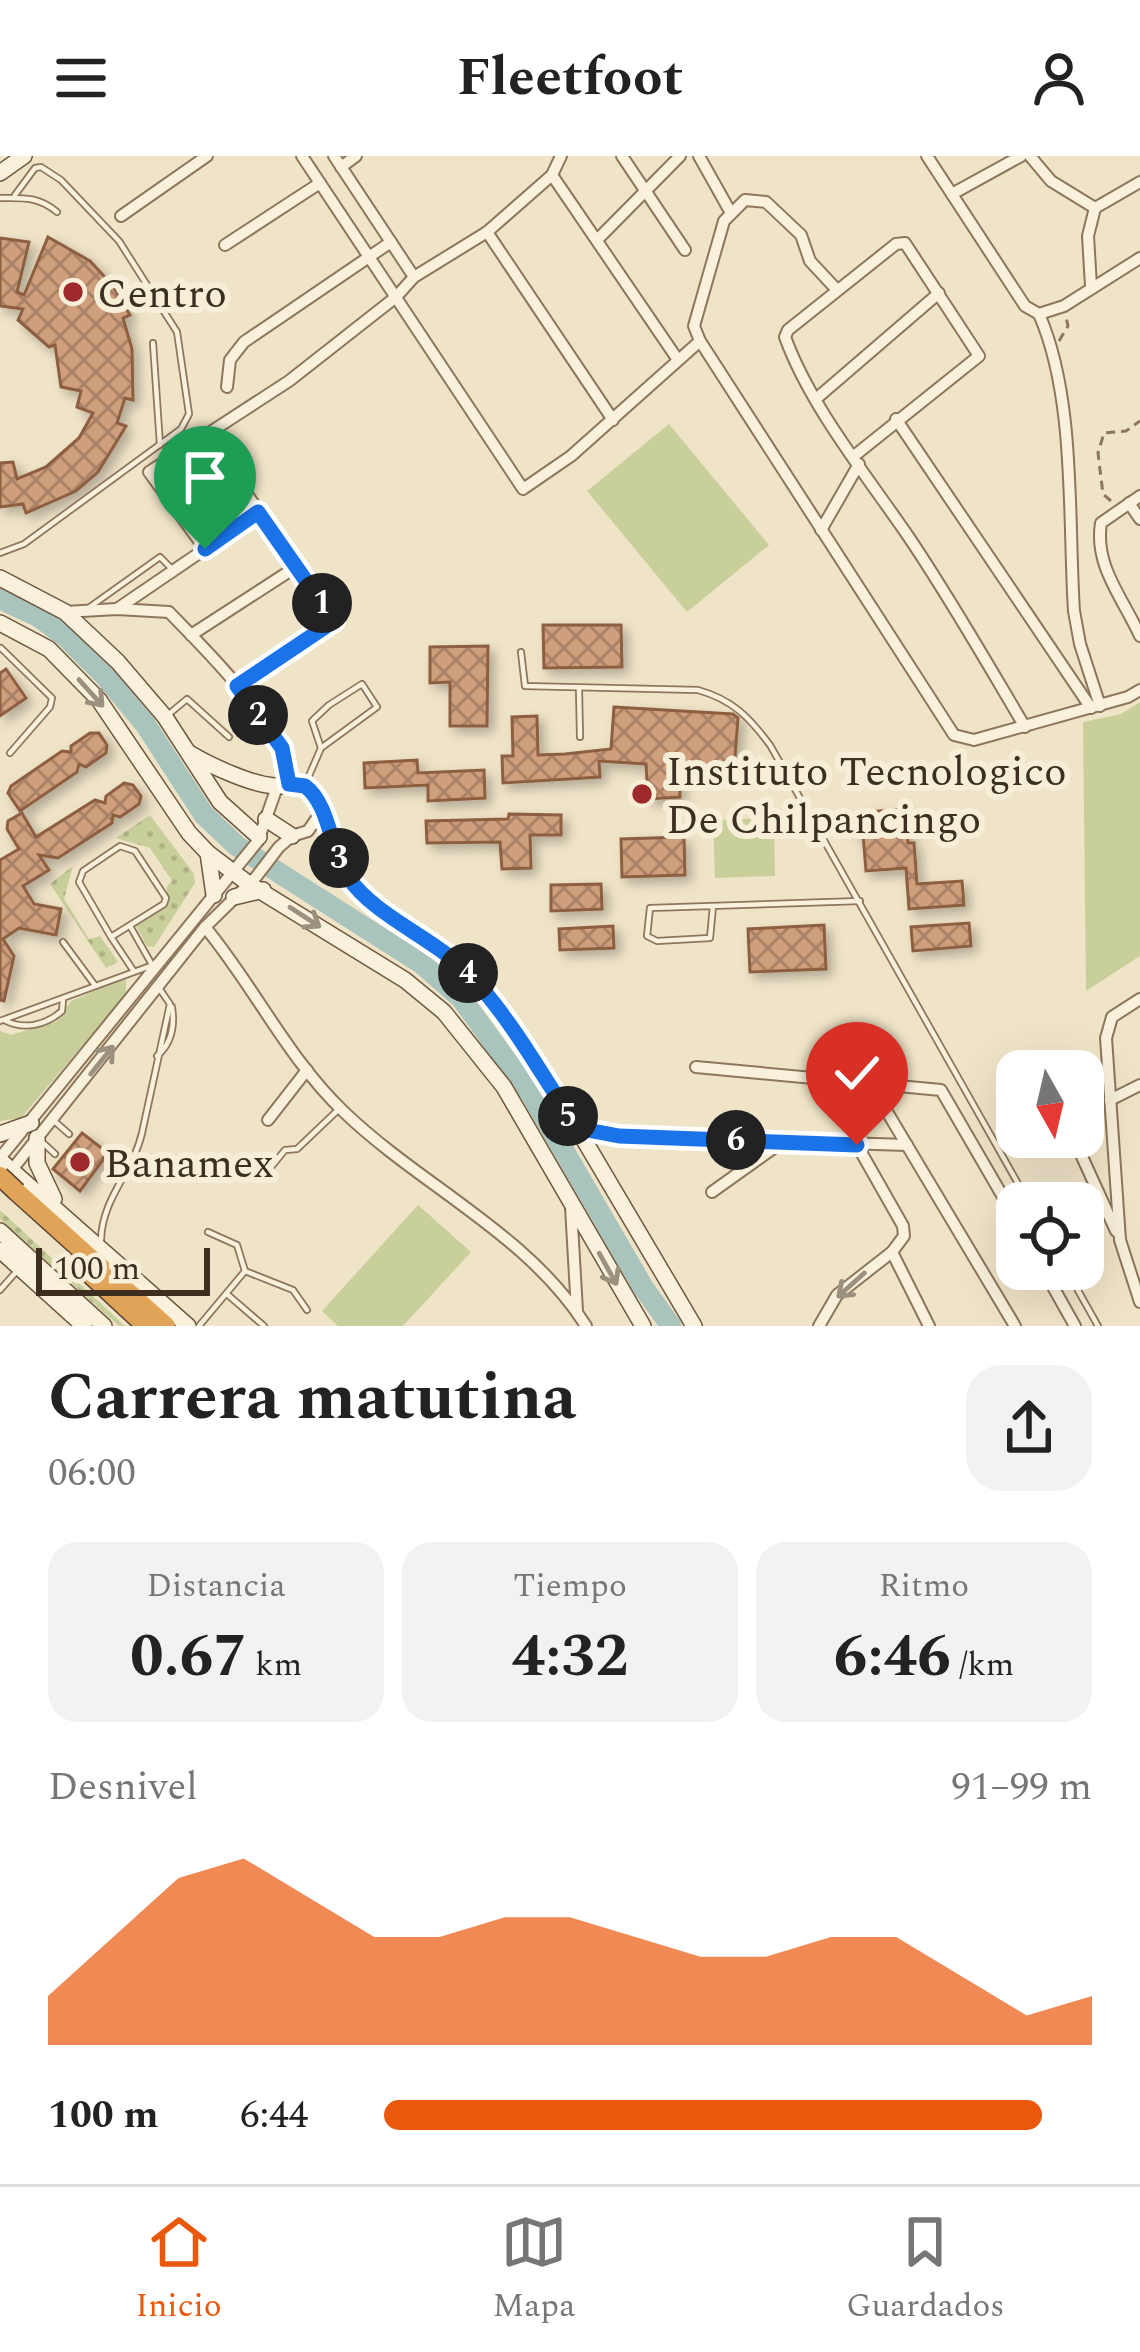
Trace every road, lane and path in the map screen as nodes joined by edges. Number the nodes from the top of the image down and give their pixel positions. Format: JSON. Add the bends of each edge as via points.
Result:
{"nodes":[{"id":1,"x":24,"y":156,"type":"edge"},
{"id":2,"x":207,"y":156,"type":"edge"},
{"id":3,"x":302,"y":156,"type":"edge"},
{"id":4,"x":356,"y":156,"type":"edge"},
{"id":5,"x":561,"y":156,"type":"edge"},
{"id":6,"x":622,"y":156,"type":"edge"},
{"id":7,"x":680,"y":156,"type":"edge"},
{"id":8,"x":700,"y":156,"type":"edge"},
{"id":9,"x":927,"y":156,"type":"edge"},
{"id":10,"x":1021,"y":156,"type":"edge"},
{"id":11,"x":1030,"y":156,"type":"edge"},
{"id":12,"x":338,"y":161,"type":"edge"},
{"id":13,"x":0,"y":172,"type":"edge"},
{"id":14,"x":552,"y":175,"type":"junction"},
{"id":15,"x":1140,"y":182,"type":"edge"},
{"id":16,"x":320,"y":183,"type":"junction"},
{"id":17,"x":644,"y":191,"type":"junction"},
{"id":18,"x":952,"y":194,"type":"junction"},
{"id":19,"x":15,"y":195,"type":"junction"},
{"id":20,"x":0,"y":199,"type":"edge"},
{"id":21,"x":1095,"y":208,"type":"junction"},
{"id":22,"x":57,"y":212,"type":"dead end"},
{"id":23,"x":731,"y":213,"type":"junction"},
{"id":24,"x":121,"y":216,"type":"dead end"},
{"id":25,"x":487,"y":232,"type":"junction"},
{"id":26,"x":597,"y":240,"type":"junction"},
{"id":27,"x":392,"y":242,"type":"junction"},
{"id":28,"x":225,"y":244,"type":"dead end"},
{"id":29,"x":685,"y":250,"type":"dead end"},
{"id":30,"x":368,"y":255,"type":"junction"},
{"id":31,"x":1140,"y":258,"type":"edge"},
{"id":32,"x":414,"y":277,"type":"junction"},
{"id":33,"x":1091,"y":286,"type":"junction"},
{"id":34,"x":837,"y":290,"type":"junction"},
{"id":35,"x":939,"y":293,"type":"junction"},
{"id":36,"x":396,"y":297,"type":"junction"},
{"id":37,"x":1064,"y":306,"type":"junction"},
{"id":38,"x":1039,"y":314,"type":"junction"},
{"id":39,"x":700,"y":341,"type":"junction"},
{"id":40,"x":153,"y":343,"type":"dead end"},
{"id":41,"x":1053,"y":346,"type":"junction"},
{"id":42,"x":678,"y":360,"type":"junction"},
{"id":43,"x":227,"y":387,"type":"dead end"},
{"id":44,"x":817,"y":398,"type":"junction"},
{"id":45,"x":896,"y":419,"type":"junction"},
{"id":46,"x":613,"y":420,"type":"junction"},
{"id":47,"x":1140,"y":421,"type":"edge"},
{"id":48,"x":205,"y":434,"type":"junction"},
{"id":49,"x":160,"y":445,"type":"junction"},
{"id":50,"x":857,"y":460,"type":"junction"},
{"id":51,"x":1135,"y":500,"type":"edge"},
{"id":52,"x":1113,"y":502,"type":"dead end"},
{"id":53,"x":258,"y":512,"type":"junction"},
{"id":54,"x":1140,"y":519,"type":"edge"},
{"id":55,"x":821,"y":530,"type":"junction"},
{"id":56,"x":205,"y":549,"type":"junction"},
{"id":57,"x":0,"y":553,"type":"edge"},
{"id":58,"x":296,"y":567,"type":"junction"},
{"id":59,"x":173,"y":570,"type":"junction"},
{"id":60,"x":0,"y":578,"type":"edge"},
{"id":61,"x":168,"y":597,"type":"dead end"},
{"id":62,"x":86,"y":609,"type":"junction"},
{"id":63,"x":117,"y":609,"type":"junction"},
{"id":64,"x":65,"y":612,"type":"junction"},
{"id":65,"x":169,"y":612,"type":"junction"},
{"id":66,"x":1136,"y":615,"type":"edge"},
{"id":67,"x":6,"y":625,"type":"edge"},
{"id":68,"x":191,"y":635,"type":"junction"},
{"id":69,"x":1140,"y":636,"type":"edge"},
{"id":70,"x":0,"y":648,"type":"edge"},
{"id":71,"x":521,"y":652,"type":"dead end"},
{"id":72,"x":237,"y":686,"type":"junction"},
{"id":73,"x":579,"y":689,"type":"junction"},
{"id":74,"x":1140,"y":690,"type":"edge"},
{"id":75,"x":1096,"y":707,"type":"junction"},
{"id":76,"x":165,"y":717,"type":"junction"},
{"id":77,"x":1025,"y":727,"type":"junction"},
{"id":78,"x":229,"y":737,"type":"dead end"},
{"id":79,"x":580,"y":737,"type":"dead end"},
{"id":80,"x":321,"y":748,"type":"junction"},
{"id":81,"x":10,"y":753,"type":"dead end"},
{"id":82,"x":189,"y":753,"type":"junction"},
{"id":83,"x":290,"y":785,"type":"junction"},
{"id":84,"x":321,"y":812,"type":"junction"},
{"id":85,"x":266,"y":820,"type":"junction"},
{"id":86,"x":292,"y":836,"type":"junction"},
{"id":87,"x":259,"y":839,"type":"junction"},
{"id":88,"x":208,"y":853,"type":"junction"},
{"id":89,"x":236,"y":870,"type":"junction"},
{"id":90,"x":256,"y":884,"type":"junction"},
{"id":91,"x":214,"y":895,"type":"junction"},
{"id":92,"x":234,"y":897,"type":"joint"},
{"id":93,"x":860,"y":901,"type":"junction"},
{"id":94,"x":712,"y":906,"type":"junction"},
{"id":95,"x":131,"y":928,"type":"junction"},
{"id":96,"x":205,"y":928,"type":"junction"},
{"id":97,"x":112,"y":939,"type":"junction"},
{"id":98,"x":63,"y":942,"type":"dead end"},
{"id":99,"x":154,"y":966,"type":"junction"},
{"id":100,"x":133,"y":970,"type":"junction"},
{"id":101,"x":94,"y":984,"type":"junction"},
{"id":102,"x":158,"y":988,"type":"junction"},
{"id":103,"x":1140,"y":999,"type":"edge"},
{"id":104,"x":63,"y":1000,"type":"junction"},
{"id":105,"x":2,"y":1021,"type":"edge"},
{"id":106,"x":696,"y":1067,"type":"dead end"},
{"id":107,"x":307,"y":1070,"type":"junction"},
{"id":108,"x":868,"y":1080,"type":"junction"},
{"id":109,"x":1140,"y":1085,"type":"edge"},
{"id":110,"x":1110,"y":1100,"type":"junction"},
{"id":111,"x":340,"y":1108,"type":"junction"},
{"id":112,"x":52,"y":1119,"type":"junction"},
{"id":113,"x":268,"y":1120,"type":"dead end"},
{"id":114,"x":577,"y":1128,"type":"junction"},
{"id":115,"x":35,"y":1132,"type":"junction"},
{"id":116,"x":0,"y":1134,"type":"edge"},
{"id":117,"x":69,"y":1134,"type":"dead end"},
{"id":118,"x":782,"y":1142,"type":"junction"},
{"id":119,"x":907,"y":1144,"type":"junction"},
{"id":120,"x":857,"y":1145,"type":"junction"},
{"id":121,"x":55,"y":1154,"type":"dead end"},
{"id":122,"x":1083,"y":1158,"type":"edge"},
{"id":123,"x":262,"y":1178,"type":"dead end"},
{"id":124,"x":5,"y":1179,"type":"edge"},
{"id":125,"x":1017,"y":1182,"type":"edge"},
{"id":126,"x":996,"y":1185,"type":"edge"},
{"id":127,"x":712,"y":1192,"type":"dead end"},
{"id":128,"x":571,"y":1201,"type":"junction"},
{"id":129,"x":60,"y":1203,"type":"junction"},
{"id":130,"x":0,"y":1231,"type":"edge"},
{"id":131,"x":208,"y":1232,"type":"dead end"},
{"id":132,"x":1120,"y":1240,"type":"junction"},
{"id":133,"x":100,"y":1246,"type":"junction"},
{"id":134,"x":0,"y":1250,"type":"edge"},
{"id":135,"x":892,"y":1252,"type":"junction"},
{"id":136,"x":20,"y":1268,"type":"junction"},
{"id":137,"x":245,"y":1270,"type":"junction"},
{"id":138,"x":1055,"y":1290,"type":"edge"},
{"id":139,"x":1078,"y":1290,"type":"edge"},
{"id":140,"x":0,"y":1291,"type":"edge"},
{"id":141,"x":228,"y":1295,"type":"junction"},
{"id":142,"x":1140,"y":1302,"type":"edge"},
{"id":143,"x":308,"y":1310,"type":"dead end"},
{"id":144,"x":577,"y":1311,"type":"junction"},
{"id":145,"x":84,"y":1326,"type":"edge"},
{"id":146,"x":104,"y":1326,"type":"edge"},
{"id":147,"x":146,"y":1326,"type":"edge"},
{"id":148,"x":166,"y":1326,"type":"edge"},
{"id":149,"x":188,"y":1326,"type":"edge"},
{"id":150,"x":199,"y":1326,"type":"edge"},
{"id":151,"x":264,"y":1326,"type":"edge"},
{"id":152,"x":586,"y":1326,"type":"edge"},
{"id":153,"x":644,"y":1326,"type":"edge"},
{"id":154,"x":694,"y":1326,"type":"edge"},
{"id":155,"x":819,"y":1326,"type":"edge"},
{"id":156,"x":928,"y":1326,"type":"edge"},
{"id":157,"x":1015,"y":1326,"type":"edge"},
{"id":158,"x":1075,"y":1326,"type":"edge"},
{"id":159,"x":1098,"y":1326,"type":"edge"}],
"edges":[{"from":1,"to":13,"type":"main road"},
{"from":2,"to":24,"type":"street"},
{"from":3,"to":16,"type":"street"},
{"from":4,"to":12,"type":"street"},
{"from":5,"to":14,"type":"street"},
{"from":6,"to":17,"type":"street"},
{"from":7,"to":17,"type":"street"},
{"from":8,"to":23,"type":"street"},
{"from":9,"to":18,"type":"street"},
{"from":10,"to":18,"type":"street"},
{"from":11,"to":21,"type":"street","via":[[1051,181]]},
{"from":12,"to":27,"type":"street"},
{"from":14,"to":25,"type":"street"},
{"from":14,"to":26,"type":"street"},
{"from":15,"to":21,"type":"street"},
{"from":16,"to":28,"type":"street"},
{"from":16,"to":30,"type":"street"},
{"from":17,"to":26,"type":"street"},
{"from":17,"to":29,"type":"street"},
{"from":18,"to":38,"type":"street","via":[[1024,306]]},
{"from":19,"to":20,"type":"lane"},
{"from":19,"to":22,"type":"lane"},
{"from":19,"to":49,"type":"lane","via":[[38,167],[61,180],[119,241],[178,332],[188,414]]},
{"from":21,"to":33,"type":"street"},
{"from":23,"to":34,"type":"street","via":[[745,200],[766,202],[801,235],[810,261]]},
{"from":23,"to":39,"type":"street","via":[[694,313]]},
{"from":25,"to":32,"type":"street"},
{"from":25,"to":46,"type":"street"},
{"from":26,"to":42,"type":"street"},
{"from":27,"to":30,"type":"street"},
{"from":27,"to":32,"type":"street"},
{"from":30,"to":36,"type":"street"},
{"from":30,"to":43,"type":"street","via":[[244,342],[230,360]]},
{"from":31,"to":33,"type":"street"},
{"from":32,"to":36,"type":"street"},
{"from":33,"to":37,"type":"street"},
{"from":34,"to":35,"type":"street","via":[[905,243]]},
{"from":34,"to":44,"type":"street","via":[[785,338]]},
{"from":35,"to":44,"type":"street"},
{"from":35,"to":45,"type":"street","via":[[979,356]]},
{"from":36,"to":46,"type":"street","via":[[523,489]]},
{"from":36,"to":48,"type":"street"},
{"from":37,"to":38,"type":"street"},
{"from":37,"to":41,"type":"path","via":[[1068,326]]},
{"from":38,"to":41,"type":"street"},
{"from":39,"to":42,"type":"street"},
{"from":39,"to":55,"type":"street"},
{"from":40,"to":49,"type":"lane"},
{"from":41,"to":75,"type":"street","via":[[1074,611]]},
{"from":42,"to":46,"type":"street"},
{"from":44,"to":50,"type":"street"},
{"from":45,"to":50,"type":"street"},
{"from":45,"to":75,"type":"street"},
{"from":47,"to":52,"type":"path","via":[[1099,442],[1103,494]]},
{"from":48,"to":53,"type":"street"},
{"from":48,"to":56,"type":"street","via":[[149,472]]},
{"from":49,"to":57,"type":"lane"},
{"from":50,"to":55,"type":"street"},
{"from":50,"to":77,"type":"street"},
{"from":51,"to":54,"type":"street"},
{"from":51,"to":66,"type":"street","via":[[1101,523],[1099,538],[1103,566]]},
{"from":53,"to":56,"type":"street"},
{"from":53,"to":58,"type":"street"},
{"from":55,"to":77,"type":"street","via":[[954,735],[974,740]]},
{"from":56,"to":59,"type":"street"},
{"from":58,"to":68,"type":"street"},
{"from":58,"to":72,"type":"street","via":[[334,621]]},
{"from":59,"to":62,"type":"lane","via":[[160,557]]},
{"from":59,"to":63,"type":"street"},
{"from":60,"to":64,"type":"main road"},
{"from":61,"to":65,"type":"lane"},
{"from":62,"to":63,"type":"street"},
{"from":62,"to":64,"type":"street"},
{"from":63,"to":65,"type":"street"},
{"from":64,"to":76,"type":"main road"},
{"from":65,"to":68,"type":"street"},
{"from":66,"to":69,"type":"street"},
{"from":67,"to":70,"type":"lane"},
{"from":67,"to":88,"type":"main road","one_way":true,"via":[[50,649],[99,700]]},
{"from":68,"to":72,"type":"street"},
{"from":70,"to":81,"type":"lane","via":[[52,698]]},
{"from":71,"to":73,"type":"lane","via":[[525,686]]},
{"from":72,"to":83,"type":"street","via":[[282,748]]},
{"from":73,"to":79,"type":"lane"},
{"from":73,"to":93,"type":"lane","via":[[698,690],[725,698],[770,746]]},
{"from":74,"to":75,"type":"street"},
{"from":75,"to":77,"type":"street"},
{"from":76,"to":78,"type":"lane","via":[[187,699]]},
{"from":76,"to":82,"type":"main road"},
{"from":80,"to":80,"type":"lane","via":[[377,706],[362,684],[312,722]]},
{"from":80,"to":83,"type":"lane"},
{"from":82,"to":83,"type":"main road"},
{"from":82,"to":87,"type":"main road","via":[[220,802]]},
{"from":83,"to":84,"type":"main road","via":[[314,792]]},
{"from":83,"to":85,"type":"street"},
{"from":84,"to":86,"type":"street","via":[[308,831]]},
{"from":84,"to":114,"type":"main road","via":[[346,875],[365,898],[470,974]]},
{"from":85,"to":86,"type":"main road"},
{"from":85,"to":87,"type":"street"},
{"from":86,"to":90,"type":"street"},
{"from":87,"to":89,"type":"street"},
{"from":88,"to":89,"type":"main road"},
{"from":88,"to":91,"type":"main road"},
{"from":89,"to":90,"type":"main road"},
{"from":89,"to":91,"type":"street"},
{"from":90,"to":92,"type":"main road"},
{"from":90,"to":128,"type":"main road","one_way":true,"via":[[444,1012],[504,1087]]},
{"from":91,"to":99,"type":"street"},
{"from":92,"to":96,"type":"street"},
{"from":93,"to":94,"type":"lane"},
{"from":93,"to":125,"type":"lane"},
{"from":94,"to":94,"type":"lane","via":[[650,908],[647,937],[710,938]]},
{"from":95,"to":97,"type":"lane"},
{"from":95,"to":97,"type":"lane","via":[[166,898],[126,845],[80,875],[79,887]]},
{"from":95,"to":99,"type":"lane"},
{"from":96,"to":102,"type":"street"},
{"from":96,"to":107,"type":"street"},
{"from":97,"to":100,"type":"lane"},
{"from":98,"to":101,"type":"lane"},
{"from":99,"to":100,"type":"lane"},
{"from":99,"to":115,"type":"street"},
{"from":100,"to":101,"type":"lane"},
{"from":101,"to":104,"type":"lane"},
{"from":112,"to":102,"type":"street","one_way":true},
{"from":102,"to":133,"type":"lane","via":[[170,1004],[138,1151],[105,1208]]},
{"from":103,"to":110,"type":"street","via":[[1106,1026]]},
{"from":104,"to":105,"type":"lane"},
{"from":104,"to":105,"type":"lane","via":[[50,1020],[24,1027]]},
{"from":106,"to":108,"type":"street"},
{"from":107,"to":111,"type":"street"},
{"from":107,"to":113,"type":"street"},
{"from":108,"to":119,"type":"street"},
{"from":108,"to":126,"type":"street","via":[[941,1090]]},
{"from":109,"to":110,"type":"street"},
{"from":110,"to":132,"type":"street"},
{"from":111,"to":123,"type":"lane"},
{"from":111,"to":144,"type":"street","via":[[511,1244]]},
{"from":112,"to":115,"type":"street"},
{"from":112,"to":117,"type":"lane"},
{"from":114,"to":118,"type":"street"},
{"from":114,"to":154,"type":"main road"},
{"from":115,"to":116,"type":"main road"},
{"from":115,"to":121,"type":"lane"},
{"from":115,"to":124,"type":"street"},
{"from":115,"to":129,"type":"main road","via":[[41,1176]]},
{"from":118,"to":120,"type":"street"},
{"from":118,"to":127,"type":"street"},
{"from":119,"to":120,"type":"street"},
{"from":119,"to":157,"type":"street"},
{"from":120,"to":135,"type":"street","via":[[903,1226]]},
{"from":122,"to":132,"type":"street"},
{"from":124,"to":129,"type":"main road"},
{"from":124,"to":147,"type":"highway"},
{"from":124,"to":148,"type":"highway"},
{"from":128,"to":144,"type":"street"},
{"from":128,"to":153,"type":"main road","one_way":true},
{"from":129,"to":133,"type":"main road"},
{"from":130,"to":146,"type":"main road"},
{"from":131,"to":137,"type":"lane","via":[[237,1245]]},
{"from":132,"to":142,"type":"street"},
{"from":133,"to":149,"type":"main road"},
{"from":134,"to":136,"type":"main road"},
{"from":135,"to":155,"type":"street","one_way":true,"via":[[837,1295]]},
{"from":135,"to":156,"type":"street"},
{"from":136,"to":140,"type":"lane"},
{"from":136,"to":145,"type":"main road"},
{"from":137,"to":141,"type":"lane"},
{"from":137,"to":143,"type":"lane","via":[[292,1290]]},
{"from":138,"to":158,"type":"street"},
{"from":139,"to":159,"type":"lane"},
{"from":141,"to":150,"type":"lane"},
{"from":141,"to":151,"type":"lane"},
{"from":144,"to":152,"type":"street"}]}
